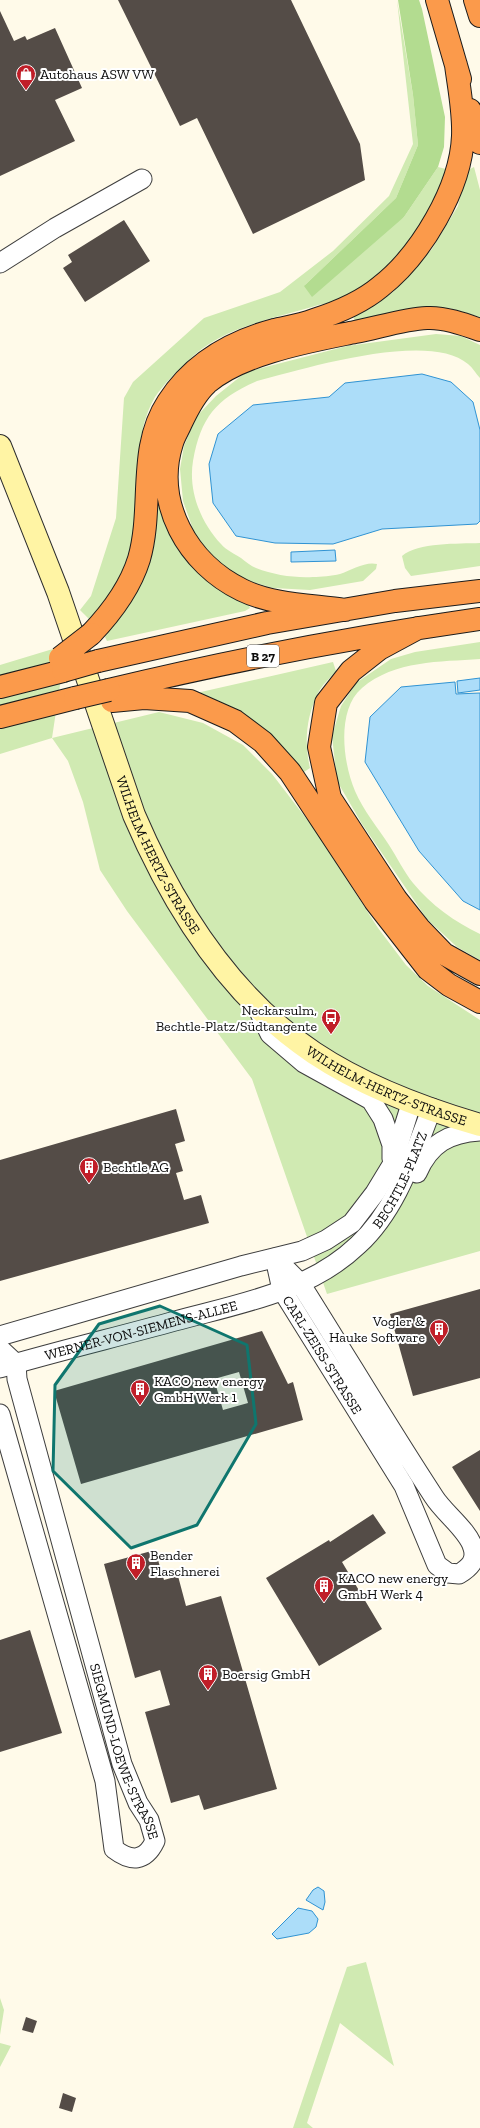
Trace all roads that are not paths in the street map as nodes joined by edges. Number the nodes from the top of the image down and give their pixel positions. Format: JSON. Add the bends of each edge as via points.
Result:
{"nodes":[{"id":1,"x":437,"y":0,"type":"edge"},
{"id":2,"x":475,"y":0,"type":"edge"},
{"id":3,"x":480,"y":16,"type":"edge"},
{"id":4,"x":456,"y":65,"type":"junction"},
{"id":5,"x":480,"y":143,"type":"edge"},
{"id":6,"x":142,"y":179,"type":"dead end"},
{"id":7,"x":0,"y":263,"type":"edge"},
{"id":8,"x":480,"y":330,"type":"edge"},
{"id":9,"x":0,"y":446,"type":"edge"},
{"id":10,"x":480,"y":591,"type":"edge"},
{"id":11,"x":345,"y":610,"type":"junction"},
{"id":12,"x":480,"y":619,"type":"edge"},
{"id":13,"x":418,"y":628,"type":"junction"},
{"id":14,"x":62,"y":664,"type":"junction"},
{"id":15,"x":0,"y":687,"type":"edge"},
{"id":16,"x":111,"y":696,"type":"junction"},
{"id":17,"x":0,"y":717,"type":"edge"},
{"id":18,"x":480,"y":974,"type":"edge"},
{"id":19,"x":480,"y":1002,"type":"edge"},
{"id":20,"x":256,"y":1004,"type":"junction"},
{"id":21,"x":422,"y":1105,"type":"junction"},
{"id":22,"x":480,"y":1125,"type":"edge"},
{"id":23,"x":480,"y":1131,"type":"edge"},
{"id":24,"x":392,"y":1165,"type":"junction"},
{"id":25,"x":358,"y":1245,"type":"junction"},
{"id":26,"x":275,"y":1258,"type":"junction"},
{"id":27,"x":300,"y":1283,"type":"junction"},
{"id":28,"x":282,"y":1290,"type":"junction"},
{"id":29,"x":0,"y":1336,"type":"edge"},
{"id":30,"x":0,"y":1349,"type":"edge"},
{"id":31,"x":8,"y":1366,"type":"edge"},
{"id":32,"x":0,"y":1414,"type":"edge"},
{"id":33,"x":420,"y":1476,"type":"junction"},
{"id":34,"x":404,"y":1486,"type":"junction"},
{"id":35,"x":77,"y":1600,"type":"junction"},
{"id":36,"x":55,"y":1606,"type":"junction"}],
"edges":[{"from":1,"to":4,"type":"highway"},
{"from":2,"to":3,"type":"highway"},
{"from":4,"to":5,"type":"highway"},
{"from":4,"to":14,"type":"highway","bridge":true,"via":[[463,137],[456,171],[434,225],[407,261],[380,287],[347,307],[239,342],[201,364],[179,387],[167,403],[155,429],[149,453],[139,558],[129,584],[113,608]]},
{"from":6,"to":7,"type":"street","via":[[55,228]]},
{"from":8,"to":11,"type":"highway","via":[[461,323],[428,318],[308,342],[264,354],[231,367],[207,383],[187,411],[172,444],[168,469],[173,513],[192,550],[210,570],[224,580],[255,595]]},
{"from":9,"to":20,"type":"main road","name":"WILHELM-HERTZ-STRASSE","via":[[58,592],[118,770],[146,842],[178,902],[203,941]]},
{"from":10,"to":11,"type":"highway","number":"B 27","via":[[395,600]]},
{"from":11,"to":14,"type":"highway","number":"B 27","bridge":true,"via":[[267,623],[98,661]]},
{"from":12,"to":13,"type":"highway","number":"B 27"},
{"from":13,"to":16,"type":"highway","number":"B 27","via":[[248,659]]},
{"from":13,"to":18,"type":"highway","via":[[379,649],[351,671],[326,703],[319,747],[330,798],[396,899],[444,954]]},
{"from":14,"to":15,"type":"highway","number":"B 27"},
{"from":16,"to":17,"type":"highway","number":"B 27","bridge":true,"via":[[72,701]]},
{"from":16,"to":19,"type":"highway","via":[[190,701],[235,721],[263,742],[290,772],[375,901],[428,969],[449,986]]},
{"from":20,"to":21,"type":"main road","name":"WILHELM-HERTZ-STRASSE","via":[[283,1030],[325,1060]]},
{"from":20,"to":24,"type":"street","name":"BECHTLE-PLATZ","via":[[270,1034],[304,1063],[371,1100],[388,1132],[392,1145]]},
{"from":21,"to":22,"type":"main road","name":"WILHELM-HERTZ-STRASSE"},
{"from":21,"to":24,"type":"street","name":"BECHTLE-PLATZ"},
{"from":21,"to":25,"type":"street","name":"BECHTLE-PLATZ","via":[[406,1174],[385,1212]]},
{"from":23,"to":25,"type":"street","name":"BECHTLE-PLATZ","via":[[461,1132],[441,1141],[430,1150],[422,1160],[411,1190],[394,1215],[375,1236]]},
{"from":24,"to":26,"type":"street","name":"BECHTLE-PLATZ","via":[[352,1223],[326,1240],[302,1251]]},
{"from":25,"to":27,"type":"street","name":"BECHTLE-PLATZ","via":[[336,1264]]},
{"from":26,"to":27,"type":"street","name":"CARL-ZEISS-STRASSE"},
{"from":26,"to":28,"type":"street","name":"CARL-ZEISS-STRASSE"},
{"from":26,"to":29,"type":"street"},
{"from":27,"to":28,"type":"street","name":"BECHTLE-PLATZ"},
{"from":27,"to":33,"type":"street","name":"CARL-ZEISS-STRASSE"},
{"from":28,"to":31,"type":"street","name":"WERNER-VON-SIEMENS-ALLEE"},
{"from":28,"to":34,"type":"street","name":"CARL-ZEISS-STRASSE"},
{"from":30,"to":31,"type":"street"},
{"from":31,"to":35,"type":"street","name":"SIEGMUND-LOEWE-STRASSE","via":[[17,1379]]},
{"from":32,"to":36,"type":"street","name":"SIEGMUND-LOEWE-STRASSE"},
{"from":33,"to":34,"type":"street"},
{"from":33,"to":34,"type":"street","name":"CARL-ZEISS-STRASSE","via":[[473,1546],[473,1561],[459,1574],[448,1573],[437,1565]]},
{"from":35,"to":36,"type":"street"},
{"from":35,"to":36,"type":"street","name":"SIEGMUND-LOEWE-STRASSE","via":[[122,1764],[138,1803],[149,1820],[155,1841],[150,1851],[138,1858],[124,1856],[114,1848],[105,1781]]}]}
